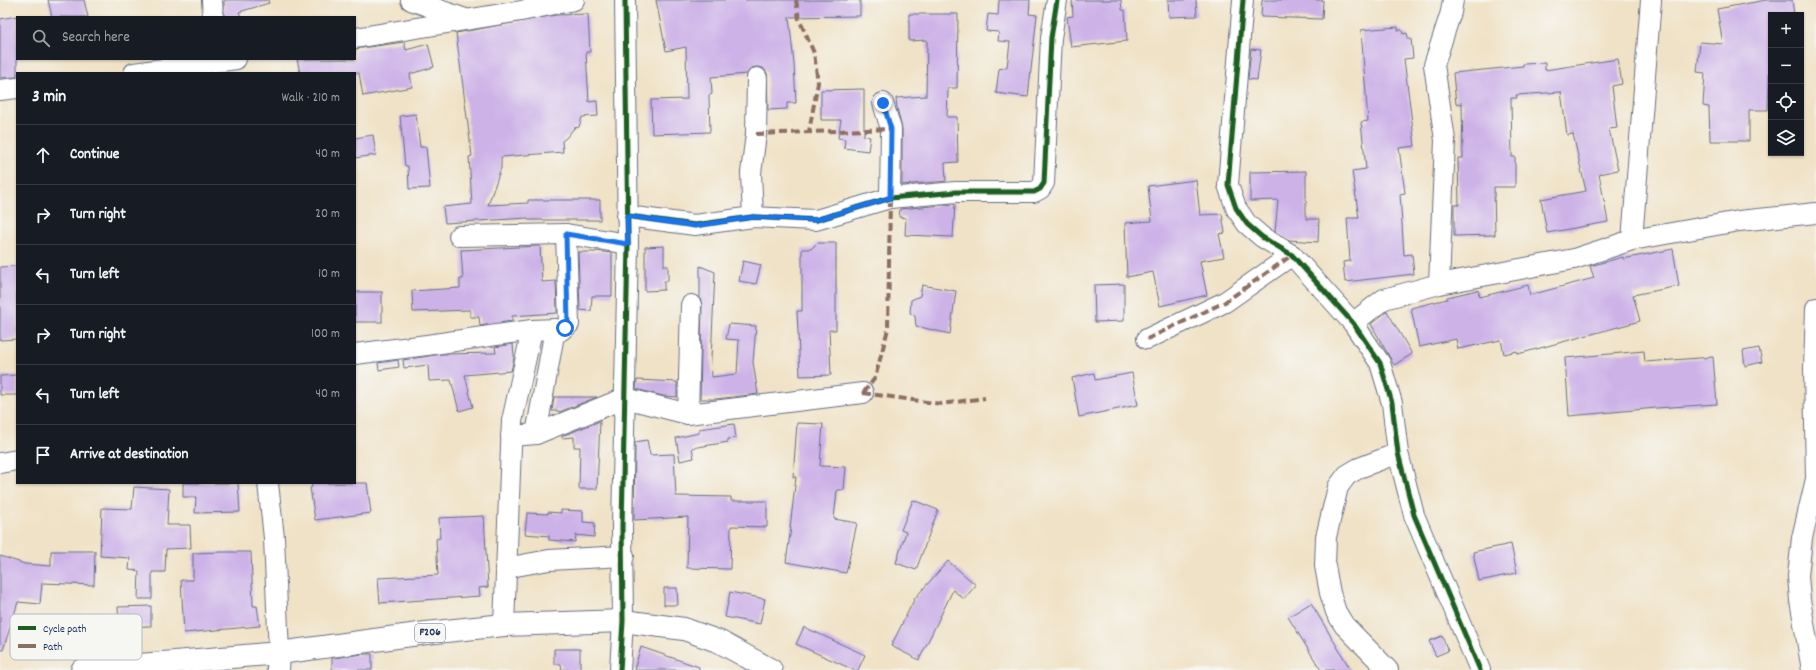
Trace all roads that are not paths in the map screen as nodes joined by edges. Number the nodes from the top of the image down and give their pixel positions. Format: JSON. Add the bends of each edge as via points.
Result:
{"nodes":[{"id":1,"x":212,"y":0,"type":"edge"},
{"id":2,"x":410,"y":0,"type":"edge"},
{"id":3,"x":574,"y":0,"type":"edge"},
{"id":4,"x":625,"y":0,"type":"edge"},
{"id":5,"x":1057,"y":0,"type":"edge"},
{"id":6,"x":1243,"y":0,"type":"edge"},
{"id":7,"x":1453,"y":0,"type":"edge"},
{"id":8,"x":1651,"y":0,"type":"edge"},
{"id":9,"x":213,"y":16,"type":"edge"},
{"id":10,"x":467,"y":20,"type":"junction"},
{"id":11,"x":416,"y":28,"type":"junction"},
{"id":12,"x":356,"y":38,"type":"edge"},
{"id":13,"x":222,"y":63,"type":"edge"},
{"id":14,"x":143,"y":72,"type":"edge"},
{"id":15,"x":757,"y":78,"type":"dead end"},
{"id":16,"x":16,"y":88,"type":"edge"},
{"id":17,"x":0,"y":90,"type":"edge"},
{"id":18,"x":883,"y":103,"type":"dead end"},
{"id":19,"x":890,"y":198,"type":"junction"},
{"id":20,"x":1816,"y":213,"type":"edge"},
{"id":21,"x":627,"y":216,"type":"junction"},
{"id":22,"x":753,"y":217,"type":"junction"},
{"id":23,"x":566,"y":234,"type":"junction"},
{"id":24,"x":459,"y":236,"type":"dead end"},
{"id":25,"x":1632,"y":240,"type":"junction"},
{"id":26,"x":628,"y":244,"type":"junction"},
{"id":27,"x":1292,"y":255,"type":"junction"},
{"id":28,"x":1439,"y":284,"type":"junction"},
{"id":29,"x":691,"y":305,"type":"dead end"},
{"id":30,"x":1816,"y":308,"type":"edge"},
{"id":31,"x":1353,"y":323,"type":"junction"},
{"id":32,"x":554,"y":329,"type":"junction"},
{"id":33,"x":532,"y":330,"type":"junction"},
{"id":34,"x":1147,"y":339,"type":"dead end"},
{"id":35,"x":356,"y":354,"type":"edge"},
{"id":36,"x":863,"y":393,"type":"dead end"},
{"id":37,"x":625,"y":398,"type":"junction"},
{"id":38,"x":688,"y":414,"type":"junction"},
{"id":39,"x":536,"y":434,"type":"junction"},
{"id":40,"x":511,"y":436,"type":"junction"},
{"id":41,"x":1398,"y":453,"type":"junction"},
{"id":42,"x":16,"y":460,"type":"edge"},
{"id":43,"x":0,"y":463,"type":"edge"},
{"id":44,"x":268,"y":484,"type":"edge"},
{"id":45,"x":624,"y":556,"type":"junction"},
{"id":46,"x":505,"y":568,"type":"junction"},
{"id":47,"x":623,"y":621,"type":"junction"},
{"id":48,"x":504,"y":625,"type":"junction"},
{"id":49,"x":279,"y":661,"type":"edge"},
{"id":50,"x":82,"y":670,"type":"edge"},
{"id":51,"x":620,"y":670,"type":"edge"},
{"id":52,"x":771,"y":670,"type":"edge"},
{"id":53,"x":1388,"y":670,"type":"edge"},
{"id":54,"x":1480,"y":670,"type":"edge"},
{"id":55,"x":1812,"y":670,"type":"edge"}],
"edges":[{"from":1,"to":9,"type":"street"},
{"from":2,"to":10,"type":"street"},
{"from":2,"to":11,"type":"street"},
{"from":3,"to":10,"type":"street"},
{"from":4,"to":21,"type":"street"},
{"from":5,"to":19,"type":"street","via":[[1051,38],[1044,183],[1040,189],[1034,192],[956,192]]},
{"from":6,"to":27,"type":"street","via":[[1228,185],[1236,208],[1247,224],[1262,237]]},
{"from":7,"to":28,"type":"street","via":[[1434,65],[1445,140]]},
{"from":8,"to":25,"type":"street"},
{"from":10,"to":11,"type":"street"},
{"from":11,"to":12,"type":"street"},
{"from":13,"to":14,"type":"street"},
{"from":15,"to":22,"type":"street","via":[[756,134],[751,173]]},
{"from":16,"to":17,"type":"street"},
{"from":18,"to":19,"type":"street","via":[[891,129]]},
{"from":19,"to":22,"type":"street","via":[[816,220]]},
{"from":20,"to":25,"type":"street","via":[[1739,221]]},
{"from":21,"to":22,"type":"street","via":[[695,226]]},
{"from":21,"to":26,"type":"street"},
{"from":23,"to":24,"type":"street"},
{"from":23,"to":26,"type":"street"},
{"from":23,"to":32,"type":"street","via":[[568,324],[560,331]]},
{"from":25,"to":28,"type":"street","via":[[1574,259]]},
{"from":26,"to":37,"type":"street"},
{"from":27,"to":31,"type":"street"},
{"from":27,"to":34,"type":"street","via":[[1225,302]]},
{"from":28,"to":31,"type":"street","via":[[1384,299]]},
{"from":29,"to":38,"type":"street"},
{"from":30,"to":55,"type":"street","via":[[1816,479],[1802,538],[1798,576]]},
{"from":31,"to":41,"type":"street","via":[[1380,363],[1392,402]]},
{"from":32,"to":33,"type":"street"},
{"from":32,"to":39,"type":"street"},
{"from":33,"to":35,"type":"street"},
{"from":33,"to":40,"type":"street"},
{"from":36,"to":38,"type":"street"},
{"from":37,"to":38,"type":"street"},
{"from":37,"to":39,"type":"street"},
{"from":37,"to":45,"type":"street","via":[[622,527]]},
{"from":39,"to":40,"type":"street"},
{"from":40,"to":46,"type":"street"},
{"from":41,"to":53,"type":"street","via":[[1347,475],[1338,487],[1326,537],[1325,566],[1336,612],[1344,625]]},
{"from":41,"to":54,"type":"street","via":[[1414,515]]},
{"from":42,"to":43,"type":"street"},
{"from":44,"to":49,"type":"street","via":[[274,538]]},
{"from":45,"to":46,"type":"street","via":[[549,560]]},
{"from":45,"to":47,"type":"street"},
{"from":46,"to":48,"type":"street"},
{"from":47,"to":48,"type":"main road","number":"F206"},
{"from":47,"to":51,"type":"street"},
{"from":47,"to":52,"type":"main road","number":"F206","via":[[684,629],[720,642]]},
{"from":48,"to":49,"type":"main road","number":"F206","via":[[426,634]]},
{"from":49,"to":50,"type":"main road","number":"F206"}]}
